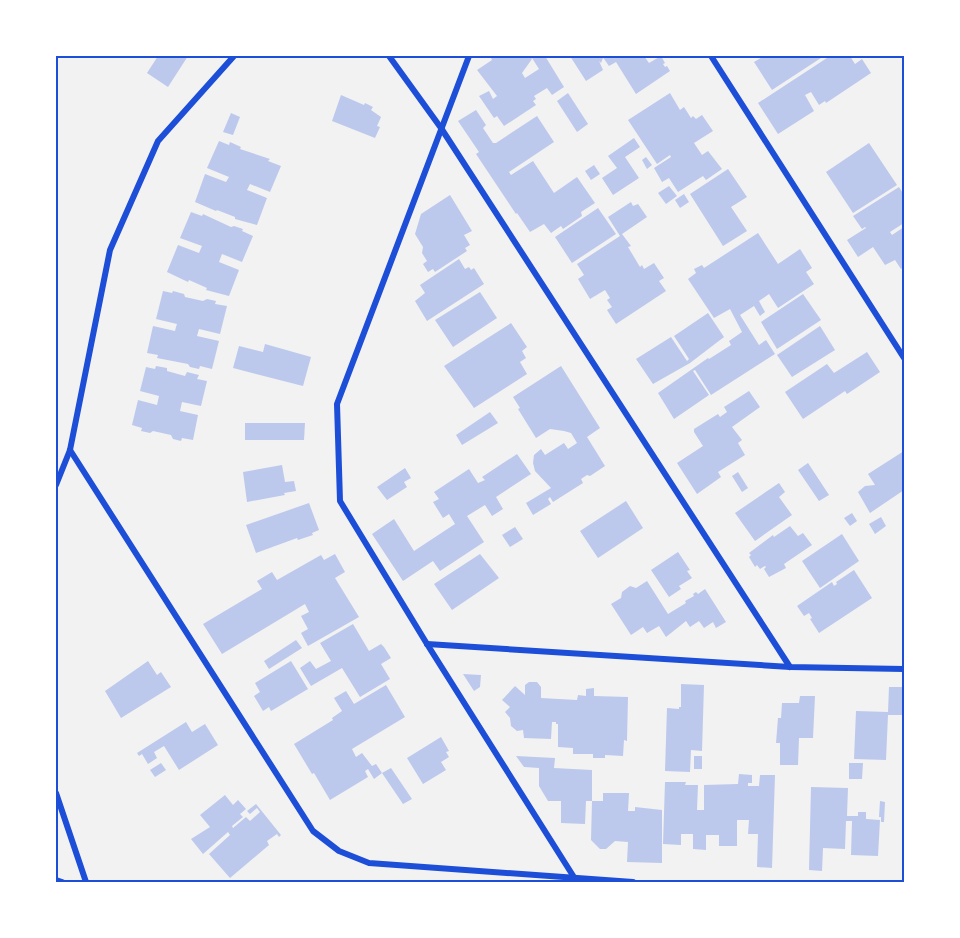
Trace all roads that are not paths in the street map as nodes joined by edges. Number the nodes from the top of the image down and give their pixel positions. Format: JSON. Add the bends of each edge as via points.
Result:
{"nodes":[{"id":1,"x":234,"y":56,"type":"edge"},
{"id":2,"x":389,"y":56,"type":"edge"},
{"id":3,"x":469,"y":56,"type":"edge"},
{"id":4,"x":711,"y":56,"type":"edge"},
{"id":5,"x":441,"y":128,"type":"junction"},
{"id":6,"x":904,"y":358,"type":"edge"},
{"id":7,"x":70,"y":450,"type":"junction"},
{"id":8,"x":56,"y":485,"type":"edge"},
{"id":9,"x":427,"y":644,"type":"junction"},
{"id":10,"x":790,"y":667,"type":"junction"},
{"id":11,"x":904,"y":669,"type":"edge"},
{"id":12,"x":56,"y":793,"type":"edge"},
{"id":13,"x":56,"y":880,"type":"edge"},
{"id":14,"x":577,"y":881,"type":"edge"},
{"id":15,"x":62,"y":882,"type":"edge"},
{"id":16,"x":86,"y":882,"type":"edge"},
{"id":17,"x":633,"y":882,"type":"edge"}],
"edges":[{"from":1,"to":7,"type":"street","via":[[158,141],[110,250]]},
{"from":2,"to":5,"type":"street"},
{"from":3,"to":5,"type":"street"},
{"from":4,"to":6,"type":"street"},
{"from":5,"to":9,"type":"street","via":[[337,404],[340,501]]},
{"from":5,"to":10,"type":"street"},
{"from":7,"to":8,"type":"street"},
{"from":7,"to":14,"type":"street","via":[[313,831],[339,851],[369,863]]},
{"from":9,"to":10,"type":"street"},
{"from":9,"to":14,"type":"street"},
{"from":10,"to":11,"type":"street"},
{"from":12,"to":16,"type":"street"},
{"from":13,"to":15,"type":"street"},
{"from":14,"to":17,"type":"street"}]}
